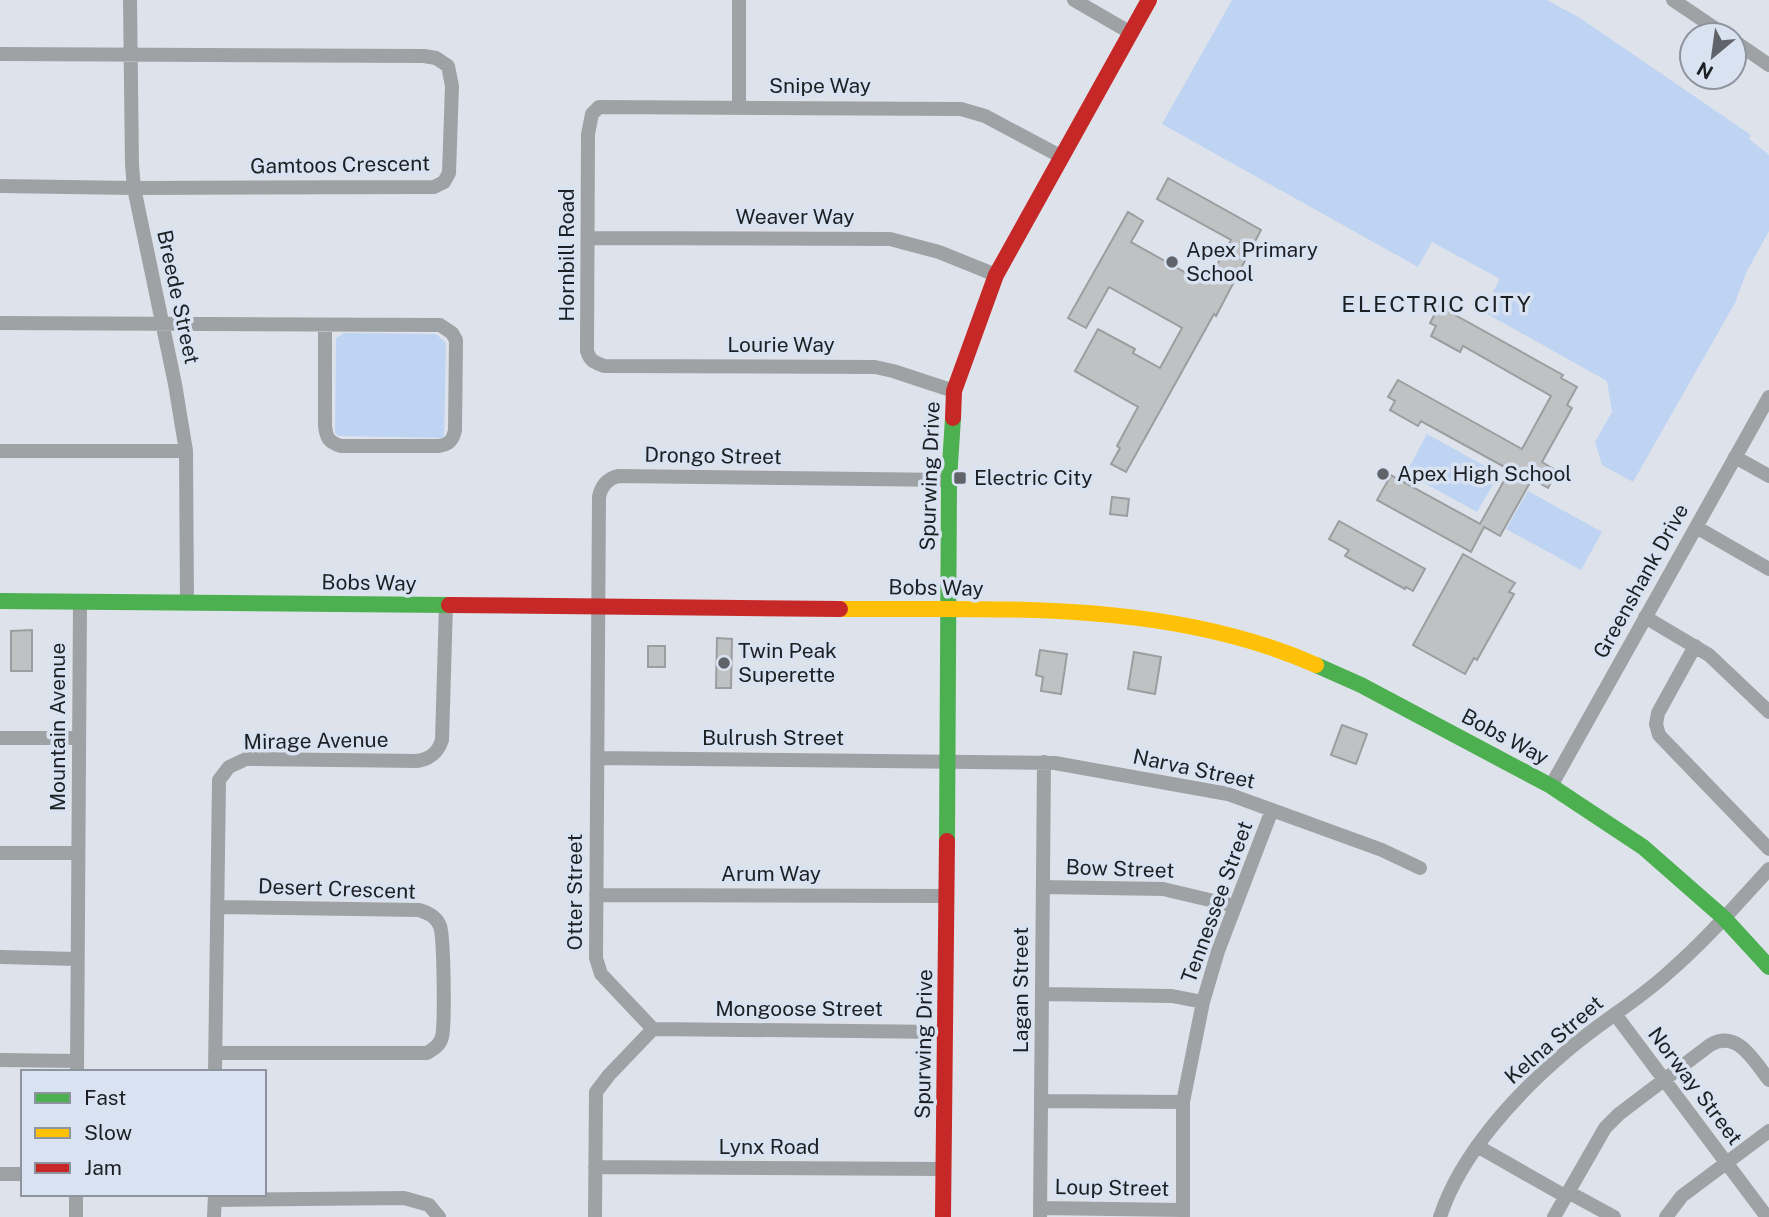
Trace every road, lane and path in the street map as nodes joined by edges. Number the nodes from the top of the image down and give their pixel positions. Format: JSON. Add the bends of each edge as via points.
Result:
{"nodes":[{"id":1,"x":130,"y":0,"type":"edge"},
{"id":2,"x":739,"y":0,"type":"edge"},
{"id":3,"x":1074,"y":0,"type":"edge"},
{"id":4,"x":1149,"y":0,"type":"edge"},
{"id":5,"x":1674,"y":0,"type":"edge"},
{"id":6,"x":1705,"y":21,"type":"edge"},
{"id":7,"x":1131,"y":33,"type":"junction"},
{"id":8,"x":1748,"y":51,"type":"edge"},
{"id":9,"x":0,"y":54,"type":"edge"},
{"id":10,"x":131,"y":55,"type":"junction"},
{"id":11,"x":1769,"y":65,"type":"edge"},
{"id":12,"x":739,"y":107,"type":"junction"},
{"id":13,"x":588,"y":134,"type":"joint"},
{"id":14,"x":1060,"y":156,"type":"junction"},
{"id":15,"x":0,"y":186,"type":"edge"},
{"id":16,"x":134,"y":188,"type":"junction"},
{"id":17,"x":588,"y":238,"type":"junction"},
{"id":18,"x":996,"y":275,"type":"junction"},
{"id":19,"x":0,"y":323,"type":"edge"},
{"id":20,"x":162,"y":324,"type":"junction"},
{"id":21,"x":325,"y":326,"type":"junction"},
{"id":22,"x":604,"y":366,"type":"joint"},
{"id":23,"x":954,"y":391,"type":"junction"},
{"id":24,"x":1769,"y":397,"type":"edge"},
{"id":25,"x":0,"y":451,"type":"edge"},
{"id":26,"x":186,"y":451,"type":"junction"},
{"id":27,"x":1735,"y":457,"type":"junction"},
{"id":28,"x":1769,"y":476,"type":"edge"},
{"id":29,"x":948,"y":480,"type":"junction"},
{"id":30,"x":1696,"y":527,"type":"junction"},
{"id":31,"x":1769,"y":569,"type":"edge"},
{"id":32,"x":0,"y":601,"type":"edge"},
{"id":33,"x":80,"y":602,"type":"junction"},
{"id":34,"x":187,"y":603,"type":"junction"},
{"id":35,"x":446,"y":605,"type":"junction"},
{"id":36,"x":599,"y":607,"type":"junction"},
{"id":37,"x":949,"y":610,"type":"junction"},
{"id":38,"x":1645,"y":617,"type":"junction"},
{"id":39,"x":1695,"y":646,"type":"junction"},
{"id":40,"x":1769,"y":712,"type":"edge"},
{"id":41,"x":0,"y":737,"type":"edge"},
{"id":42,"x":79,"y":738,"type":"junction"},
{"id":43,"x":598,"y":758,"type":"junction"},
{"id":44,"x":948,"y":761,"type":"junction"},
{"id":45,"x":1044,"y":762,"type":"junction"},
{"id":46,"x":1551,"y":786,"type":"junction"},
{"id":47,"x":1272,"y":810,"type":"junction"},
{"id":48,"x":1769,"y":849,"type":"edge"},
{"id":49,"x":0,"y":853,"type":"edge"},
{"id":50,"x":78,"y":853,"type":"junction"},
{"id":51,"x":1420,"y":868,"type":"dead end"},
{"id":52,"x":1769,"y":869,"type":"edge"},
{"id":53,"x":1043,"y":887,"type":"junction"},
{"id":54,"x":596,"y":895,"type":"junction"},
{"id":55,"x":946,"y":896,"type":"junction"},
{"id":56,"x":1235,"y":906,"type":"junction"},
{"id":57,"x":216,"y":907,"type":"junction"},
{"id":58,"x":1724,"y":918,"type":"junction"},
{"id":59,"x":0,"y":957,"type":"edge"},
{"id":60,"x":77,"y":959,"type":"junction"},
{"id":61,"x":1769,"y":967,"type":"edge"},
{"id":62,"x":1042,"y":994,"type":"junction"},
{"id":63,"x":1203,"y":1002,"type":"junction"},
{"id":64,"x":1615,"y":1014,"type":"junction"},
{"id":65,"x":653,"y":1029,"type":"junction"},
{"id":66,"x":945,"y":1032,"type":"junction"},
{"id":67,"x":215,"y":1053,"type":"junction"},
{"id":68,"x":0,"y":1060,"type":"edge"},
{"id":69,"x":77,"y":1067,"type":"edge"},
{"id":70,"x":215,"y":1070,"type":"edge"},
{"id":71,"x":1664,"y":1080,"type":"junction"},
{"id":72,"x":1769,"y":1080,"type":"edge"},
{"id":73,"x":1041,"y":1101,"type":"junction"},
{"id":74,"x":1183,"y":1102,"type":"junction"},
{"id":75,"x":1769,"y":1131,"type":"edge"},
{"id":76,"x":1477,"y":1146,"type":"junction"},
{"id":77,"x":1726,"y":1163,"type":"junction"},
{"id":78,"x":594,"y":1167,"type":"junction"},
{"id":79,"x":943,"y":1169,"type":"junction"},
{"id":80,"x":0,"y":1174,"type":"edge"},
{"id":81,"x":21,"y":1174,"type":"edge"},
{"id":82,"x":1567,"y":1194,"type":"junction"},
{"id":83,"x":76,"y":1196,"type":"edge"},
{"id":84,"x":215,"y":1197,"type":"edge"},
{"id":85,"x":1040,"y":1212,"type":"edge"},
{"id":86,"x":1183,"y":1213,"type":"edge"},
{"id":87,"x":76,"y":1217,"type":"edge"},
{"id":88,"x":214,"y":1217,"type":"edge"},
{"id":89,"x":439,"y":1217,"type":"edge"},
{"id":90,"x":594,"y":1217,"type":"edge"},
{"id":91,"x":943,"y":1217,"type":"edge"},
{"id":92,"x":1440,"y":1217,"type":"edge"},
{"id":93,"x":1554,"y":1217,"type":"edge"},
{"id":94,"x":1614,"y":1217,"type":"edge"},
{"id":95,"x":1666,"y":1217,"type":"edge"},
{"id":96,"x":1767,"y":1217,"type":"edge"}],
"edges":[{"from":1,"to":10,"type":"street","name":"Breede Street"},
{"from":2,"to":12,"type":"street"},
{"from":3,"to":7,"type":"street"},
{"from":4,"to":7,"type":"street","name":"Spurwing Drive"},
{"from":5,"to":6,"type":"street"},
{"from":7,"to":14,"type":"street","name":"Spurwing Drive"},
{"from":8,"to":11,"type":"street"},
{"from":9,"to":10,"type":"street"},
{"from":10,"to":16,"type":"street","name":"Breede Street"},
{"from":10,"to":16,"type":"street","name":"Gamtoos Crescent","via":[[424,56],[449,66],[452,86],[449,173],[434,187]]},
{"from":12,"to":13,"type":"street","name":"Snipe Way","via":[[599,107],[592,114]]},
{"from":12,"to":14,"type":"street","name":"Snipe Way","via":[[961,109]]},
{"from":13,"to":17,"type":"street","name":"Hornbill Road"},
{"from":14,"to":18,"type":"street","name":"Spurwing Drive"},
{"from":15,"to":16,"type":"street"},
{"from":16,"to":20,"type":"street","name":"Breede Street"},
{"from":17,"to":18,"type":"street","name":"Weaver Way","via":[[890,239],[929,248]]},
{"from":17,"to":22,"type":"street","name":"Hornbill Road","via":[[587,351],[589,358]]},
{"from":18,"to":23,"type":"street","name":"Spurwing Drive"},
{"from":19,"to":20,"type":"street"},
{"from":20,"to":21,"type":"street"},
{"from":20,"to":26,"type":"street","name":"Breede Street"},
{"from":21,"to":21,"type":"street","via":[[428,323],[446,327],[456,340],[455,429],[450,441],[445,446],[341,446],[329,441]]},
{"from":22,"to":23,"type":"street","name":"Lourie Way","via":[[850,365],[893,371]]},
{"from":23,"to":29,"type":"street","name":"Spurwing Drive"},
{"from":24,"to":27,"type":"street","name":"Greenshank Drive"},
{"from":25,"to":26,"type":"street"},
{"from":26,"to":34,"type":"street","name":"Breede Street"},
{"from":27,"to":28,"type":"street"},
{"from":27,"to":30,"type":"street","name":"Greenshank Drive"},
{"from":29,"to":36,"type":"street","name":"Drongo Street","via":[[611,478],[599,497]]},
{"from":29,"to":37,"type":"street","name":"Spurwing Drive"},
{"from":30,"to":31,"type":"street"},
{"from":30,"to":38,"type":"street","name":"Greenshank Drive"},
{"from":32,"to":33,"type":"street","name":"Bobs Way"},
{"from":33,"to":34,"type":"street","name":"Bobs Way"},
{"from":33,"to":42,"type":"street","name":"Mountain Avenue"},
{"from":34,"to":35,"type":"street","name":"Bobs Way"},
{"from":35,"to":36,"type":"street","name":"Bobs Way"},
{"from":35,"to":57,"type":"street","name":"Mirage Avenue","via":[[443,733],[436,753],[417,761],[246,759],[234,763],[217,788]]},
{"from":36,"to":37,"type":"street","name":"Bobs Way"},
{"from":36,"to":43,"type":"street","name":"Otter Street"},
{"from":37,"to":44,"type":"street","name":"Spurwing Drive"},
{"from":37,"to":46,"type":"street","name":"Bobs Way","via":[[1065,611],[1157,619],[1282,650],[1361,685]]},
{"from":38,"to":39,"type":"street"},
{"from":38,"to":46,"type":"street","name":"Greenshank Drive"},
{"from":39,"to":40,"type":"street"},
{"from":39,"to":48,"type":"street","via":[[1658,713],[1659,735]]},
{"from":41,"to":42,"type":"street"},
{"from":42,"to":50,"type":"street","name":"Mountain Avenue"},
{"from":43,"to":44,"type":"street","name":"Bulrush Street"},
{"from":43,"to":54,"type":"street","name":"Otter Street"},
{"from":44,"to":45,"type":"street","name":"Narva Street"},
{"from":44,"to":55,"type":"street","name":"Spurwing Drive"},
{"from":45,"to":47,"type":"street","name":"Narva Street","via":[[1228,794]]},
{"from":45,"to":53,"type":"street","name":"Lagan Street"},
{"from":46,"to":58,"type":"street","name":"Bobs Way","via":[[1643,847]]},
{"from":47,"to":51,"type":"street","name":"Narva Street"},
{"from":47,"to":56,"type":"street","name":"Tennessee Street"},
{"from":49,"to":50,"type":"street"},
{"from":50,"to":60,"type":"street","name":"Mountain Avenue"},
{"from":52,"to":58,"type":"street","name":"Kelna Street"},
{"from":53,"to":56,"type":"street","name":"Bow Street","via":[[1163,889]]},
{"from":53,"to":62,"type":"street","name":"Lagan Street"},
{"from":54,"to":55,"type":"street","name":"Arum Way"},
{"from":54,"to":65,"type":"street","name":"Otter Street","via":[[598,968]]},
{"from":55,"to":66,"type":"street","name":"Spurwing Drive"},
{"from":56,"to":63,"type":"street","name":"Tennessee Street"},
{"from":57,"to":67,"type":"street","name":"Mirage Avenue"},
{"from":57,"to":67,"type":"street","name":"Desert Crescent","via":[[427,913],[440,924],[443,989],[442,1037],[427,1053]]},
{"from":58,"to":61,"type":"street","name":"Bobs Way"},
{"from":58,"to":64,"type":"street","name":"Kelna Street","via":[[1669,973]]},
{"from":59,"to":60,"type":"street"},
{"from":60,"to":69,"type":"street","name":"Mountain Avenue"},
{"from":62,"to":63,"type":"street","via":[[1172,996]]},
{"from":62,"to":73,"type":"street","name":"Lagan Street"},
{"from":63,"to":74,"type":"street","name":"Tennessee Street"},
{"from":64,"to":71,"type":"street","name":"Norway Street"},
{"from":64,"to":76,"type":"street","name":"Kelna Street","via":[[1568,1049],[1496,1119]]},
{"from":65,"to":66,"type":"street","name":"Mongoose Street"},
{"from":65,"to":78,"type":"street","via":[[596,1092]]},
{"from":66,"to":79,"type":"street","name":"Spurwing Drive"},
{"from":67,"to":70,"type":"street","name":"Mirage Avenue"},
{"from":68,"to":69,"type":"street","name":"Mountain Avenue"},
{"from":71,"to":72,"type":"street","via":[[1723,1040],[1743,1046]]},
{"from":71,"to":77,"type":"street","name":"Norway Street"},
{"from":71,"to":82,"type":"street","via":[[1605,1128]]},
{"from":73,"to":74,"type":"street"},
{"from":73,"to":85,"type":"street","name":"Lagan Street"},
{"from":74,"to":86,"type":"street","name":"Tennessee Street"},
{"from":75,"to":77,"type":"street"},
{"from":76,"to":82,"type":"street"},
{"from":76,"to":92,"type":"street","name":"Kelna Street"},
{"from":77,"to":95,"type":"street","via":[[1682,1196]]},
{"from":77,"to":96,"type":"street","name":"Norway Street"},
{"from":78,"to":79,"type":"street","name":"Lynx Road"},
{"from":78,"to":90,"type":"street"},
{"from":79,"to":91,"type":"street","name":"Spurwing Drive"},
{"from":80,"to":81,"type":"street"},
{"from":82,"to":93,"type":"street"},
{"from":82,"to":94,"type":"street"},
{"from":83,"to":87,"type":"street"},
{"from":84,"to":88,"type":"street"},
{"from":84,"to":89,"type":"street","via":[[404,1198],[429,1205]]},
{"from":85,"to":86,"type":"street","name":"Loup Street"}]}
